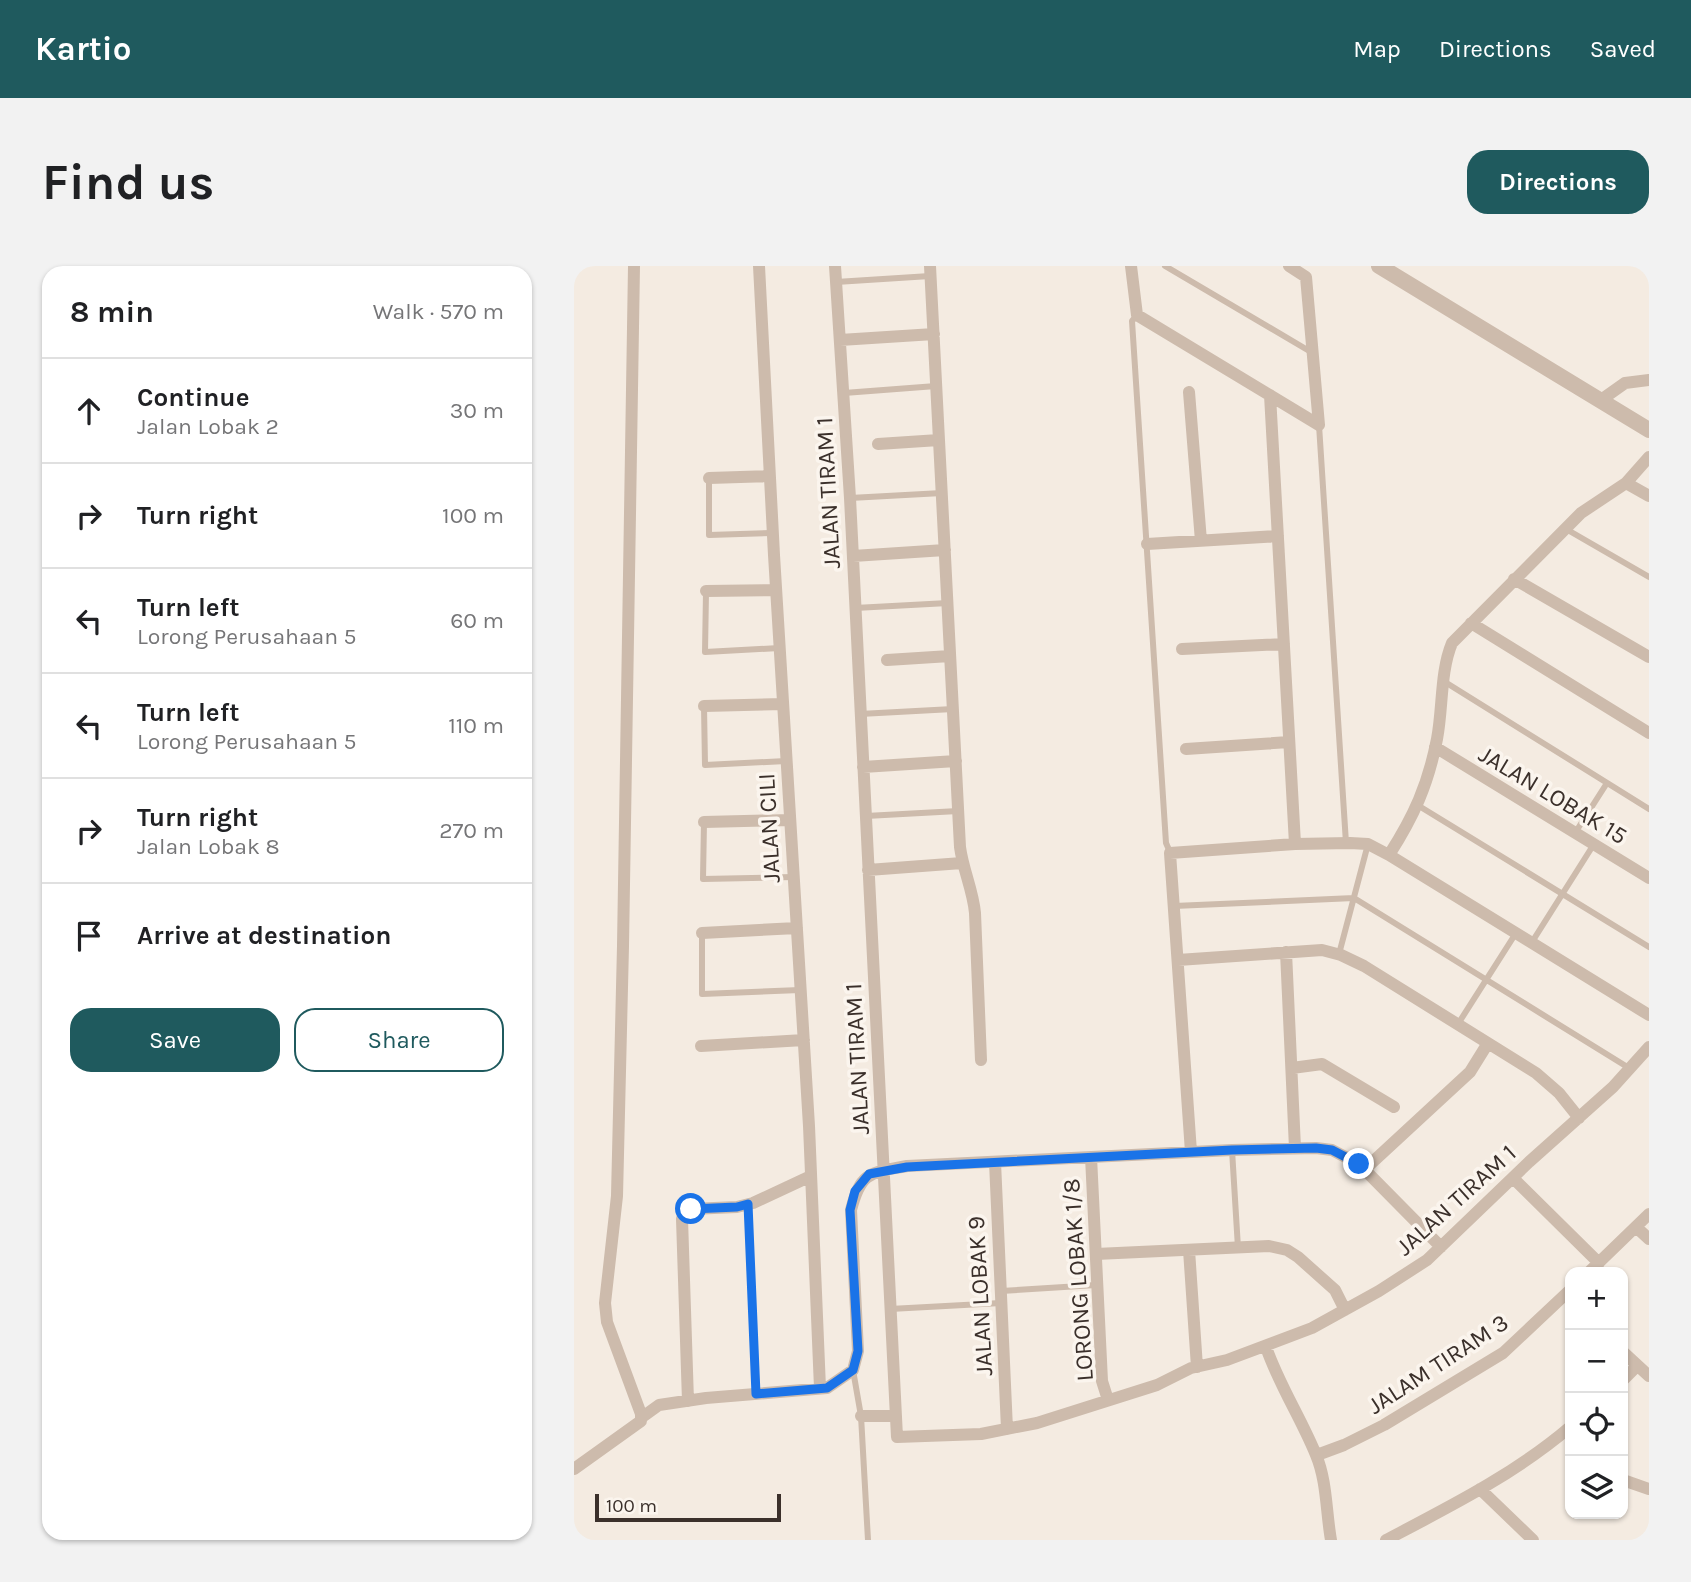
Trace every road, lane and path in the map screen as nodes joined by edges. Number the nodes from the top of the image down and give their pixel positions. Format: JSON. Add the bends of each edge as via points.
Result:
{"nodes":[{"id":1,"x":634,"y":266,"type":"edge"},
{"id":2,"x":759,"y":266,"type":"edge"},
{"id":3,"x":835,"y":266,"type":"edge"},
{"id":4,"x":1131,"y":266,"type":"edge"},
{"id":5,"x":1165,"y":266,"type":"edge"},
{"id":6,"x":1289,"y":266,"type":"edge"},
{"id":7,"x":1380,"y":266,"type":"edge"},
{"id":8,"x":930,"y":271,"type":"edge"},
{"id":9,"x":836,"y":282,"type":"junction"},
{"id":10,"x":1137,"y":315,"type":"junction"},
{"id":11,"x":934,"y":334,"type":"junction"},
{"id":12,"x":840,"y":340,"type":"junction"},
{"id":13,"x":1313,"y":353,"type":"junction"},
{"id":14,"x":1649,"y":380,"type":"edge"},
{"id":15,"x":936,"y":386,"type":"junction"},
{"id":16,"x":1189,"y":392,"type":"dead end"},
{"id":17,"x":843,"y":393,"type":"junction"},
{"id":18,"x":1270,"y":395,"type":"junction"},
{"id":19,"x":1601,"y":400,"type":"junction"},
{"id":20,"x":1319,"y":425,"type":"junction"},
{"id":21,"x":1649,"y":430,"type":"edge"},
{"id":22,"x":939,"y":440,"type":"junction"},
{"id":23,"x":877,"y":444,"type":"dead end"},
{"id":24,"x":1649,"y":457,"type":"edge"},
{"id":25,"x":769,"y":476,"type":"junction"},
{"id":26,"x":709,"y":478,"type":"joint"},
{"id":27,"x":1626,"y":483,"type":"junction"},
{"id":28,"x":942,"y":493,"type":"junction"},
{"id":29,"x":1649,"y":496,"type":"edge"},
{"id":30,"x":850,"y":498,"type":"junction"},
{"id":31,"x":1565,"y":528,"type":"junction"},
{"id":32,"x":772,"y":533,"type":"junction"},
{"id":33,"x":1278,"y":536,"type":"junction"},
{"id":34,"x":1201,"y":541,"type":"junction"},
{"id":35,"x":1147,"y":544,"type":"junction"},
{"id":36,"x":945,"y":550,"type":"junction"},
{"id":37,"x":853,"y":556,"type":"junction"},
{"id":38,"x":1649,"y":577,"type":"edge"},
{"id":39,"x":1514,"y":579,"type":"junction"},
{"id":40,"x":776,"y":590,"type":"junction"},
{"id":41,"x":706,"y":591,"type":"joint"},
{"id":42,"x":948,"y":603,"type":"junction"},
{"id":43,"x":855,"y":608,"type":"junction"},
{"id":44,"x":1471,"y":622,"type":"junction"},
{"id":45,"x":1284,"y":644,"type":"junction"},
{"id":46,"x":779,"y":648,"type":"junction"},
{"id":47,"x":1182,"y":649,"type":"dead end"},
{"id":48,"x":950,"y":656,"type":"junction"},
{"id":49,"x":1649,"y":657,"type":"edge"},
{"id":50,"x":887,"y":660,"type":"dead end"},
{"id":51,"x":1445,"y":682,"type":"junction"},
{"id":52,"x":783,"y":704,"type":"junction"},
{"id":53,"x":704,"y":706,"type":"joint"},
{"id":54,"x":953,"y":709,"type":"junction"},
{"id":55,"x":860,"y":714,"type":"junction"},
{"id":56,"x":1649,"y":733,"type":"edge"},
{"id":57,"x":1289,"y":742,"type":"junction"},
{"id":58,"x":1435,"y":747,"type":"junction"},
{"id":59,"x":1186,"y":749,"type":"dead end"},
{"id":60,"x":786,"y":761,"type":"junction"},
{"id":61,"x":956,"y":761,"type":"junction"},
{"id":62,"x":863,"y":767,"type":"junction"},
{"id":63,"x":1607,"y":783,"type":"junction"},
{"id":64,"x":1419,"y":806,"type":"junction"},
{"id":65,"x":1649,"y":809,"type":"edge"},
{"id":66,"x":958,"y":811,"type":"junction"},
{"id":67,"x":866,"y":816,"type":"junction"},
{"id":68,"x":790,"y":820,"type":"junction"},
{"id":69,"x":704,"y":822,"type":"joint"},
{"id":70,"x":1575,"y":833,"type":"junction"},
{"id":71,"x":1346,"y":843,"type":"junction"},
{"id":72,"x":1295,"y":844,"type":"junction"},
{"id":73,"x":1368,"y":844,"type":"junction"},
{"id":74,"x":1594,"y":844,"type":"junction"},
{"id":75,"x":1170,"y":853,"type":"junction"},
{"id":76,"x":1389,"y":855,"type":"junction"},
{"id":77,"x":962,"y":863,"type":"junction"},
{"id":78,"x":868,"y":870,"type":"junction"},
{"id":79,"x":793,"y":877,"type":"junction"},
{"id":80,"x":1649,"y":878,"type":"edge"},
{"id":81,"x":1562,"y":894,"type":"junction"},
{"id":82,"x":1354,"y":898,"type":"junction"},
{"id":83,"x":1174,"y":906,"type":"junction"},
{"id":84,"x":797,"y":928,"type":"junction"},
{"id":85,"x":702,"y":933,"type":"joint"},
{"id":86,"x":1516,"y":933,"type":"junction"},
{"id":87,"x":1532,"y":942,"type":"junction"},
{"id":88,"x":1649,"y":947,"type":"edge"},
{"id":89,"x":1286,"y":952,"type":"junction"},
{"id":90,"x":1338,"y":954,"type":"junction"},
{"id":91,"x":1178,"y":960,"type":"junction"},
{"id":92,"x":1487,"y":979,"type":"junction"},
{"id":93,"x":800,"y":989,"type":"junction"},
{"id":94,"x":1649,"y":1015,"type":"edge"},
{"id":95,"x":1458,"y":1024,"type":"junction"},
{"id":96,"x":804,"y":1040,"type":"junction"},
{"id":97,"x":1489,"y":1043,"type":"junction"},
{"id":98,"x":701,"y":1046,"type":"dead end"},
{"id":99,"x":1649,"y":1046,"type":"edge"},
{"id":100,"x":981,"y":1060,"type":"dead end"},
{"id":101,"x":1292,"y":1068,"type":"junction"},
{"id":102,"x":1629,"y":1068,"type":"junction"},
{"id":103,"x":1394,"y":1107,"type":"dead end"},
{"id":104,"x":1579,"y":1118,"type":"junction"},
{"id":105,"x":1295,"y":1148,"type":"junction"},
{"id":106,"x":1232,"y":1150,"type":"junction"},
{"id":107,"x":1191,"y":1152,"type":"junction"},
{"id":108,"x":1091,"y":1157,"type":"junction"},
{"id":109,"x":995,"y":1162,"type":"junction"},
{"id":110,"x":1365,"y":1169,"type":"junction"},
{"id":111,"x":883,"y":1170,"type":"junction"},
{"id":112,"x":811,"y":1176,"type":"junction"},
{"id":113,"x":1513,"y":1178,"type":"junction"},
{"id":114,"x":748,"y":1204,"type":"junction"},
{"id":115,"x":1649,"y":1214,"type":"edge"},
{"id":116,"x":1636,"y":1227,"type":"junction"},
{"id":117,"x":1649,"y":1239,"type":"edge"},
{"id":118,"x":1441,"y":1247,"type":"junction"},
{"id":119,"x":1238,"y":1248,"type":"junction"},
{"id":120,"x":1189,"y":1250,"type":"junction"},
{"id":121,"x":1096,"y":1254,"type":"junction"},
{"id":122,"x":1599,"y":1262,"type":"junction"},
{"id":123,"x":1594,"y":1267,"type":"edge"},
{"id":124,"x":1097,"y":1285,"type":"junction"},
{"id":125,"x":1001,"y":1297,"type":"junction"},
{"id":126,"x":1565,"y":1298,"type":"edge"},
{"id":127,"x":890,"y":1309,"type":"junction"},
{"id":128,"x":1345,"y":1310,"type":"junction"},
{"id":129,"x":1266,"y":1347,"type":"junction"},
{"id":130,"x":1628,"y":1357,"type":"edge"},
{"id":131,"x":1637,"y":1366,"type":"junction"},
{"id":132,"x":1197,"y":1367,"type":"junction"},
{"id":133,"x":853,"y":1370,"type":"junction"},
{"id":134,"x":1628,"y":1375,"type":"edge"},
{"id":135,"x":1649,"y":1376,"type":"edge"},
{"id":136,"x":820,"y":1388,"type":"junction"},
{"id":137,"x":756,"y":1394,"type":"junction"},
{"id":138,"x":1108,"y":1400,"type":"junction"},
{"id":139,"x":688,"y":1401,"type":"junction"},
{"id":140,"x":861,"y":1416,"type":"junction"},
{"id":141,"x":895,"y":1416,"type":"junction"},
{"id":142,"x":641,"y":1420,"type":"junction"},
{"id":143,"x":1007,"y":1429,"type":"junction"},
{"id":144,"x":1565,"y":1434,"type":"edge"},
{"id":145,"x":1317,"y":1455,"type":"junction"},
{"id":146,"x":574,"y":1469,"type":"edge"},
{"id":147,"x":1628,"y":1482,"type":"edge"},
{"id":148,"x":1480,"y":1489,"type":"junction"},
{"id":149,"x":1649,"y":1489,"type":"edge"},
{"id":150,"x":1389,"y":1539,"type":"edge"},
{"id":151,"x":868,"y":1540,"type":"edge"},
{"id":152,"x":1331,"y":1540,"type":"edge"},
{"id":153,"x":1533,"y":1540,"type":"edge"}],
"edges":[{"from":1,"to":142,"type":"street","via":[[617,1196],[605,1303],[607,1322]]},
{"from":2,"to":25,"type":"street","name":"JALAN CILI"},
{"from":3,"to":9,"type":"street","name":"JALAN TIRAM 1"},
{"from":4,"to":10,"type":"street"},
{"from":5,"to":13,"type":"lane"},
{"from":6,"to":13,"type":"street","via":[[1306,277]]},
{"from":7,"to":19,"type":"street"},
{"from":8,"to":9,"type":"lane"},
{"from":8,"to":11,"type":"street"},
{"from":9,"to":12,"type":"street","name":"JALAN TIRAM 1"},
{"from":10,"to":18,"type":"street"},
{"from":10,"to":35,"type":"lane","via":[[1132,321]]},
{"from":11,"to":12,"type":"street"},
{"from":11,"to":15,"type":"street"},
{"from":12,"to":17,"type":"street","name":"JALAN TIRAM 1"},
{"from":13,"to":20,"type":"street"},
{"from":14,"to":19,"type":"street","via":[[1625,383]]},
{"from":15,"to":17,"type":"lane"},
{"from":15,"to":22,"type":"street"},
{"from":16,"to":34,"type":"street"},
{"from":17,"to":30,"type":"street","name":"JALAN TIRAM 1"},
{"from":18,"to":20,"type":"street"},
{"from":18,"to":33,"type":"street"},
{"from":19,"to":21,"type":"street"},
{"from":20,"to":71,"type":"lane"},
{"from":22,"to":23,"type":"street"},
{"from":22,"to":28,"type":"street"},
{"from":24,"to":27,"type":"street"},
{"from":25,"to":26,"type":"street"},
{"from":25,"to":32,"type":"street","name":"JALAN CILI"},
{"from":26,"to":32,"type":"lane","via":[[709,535]]},
{"from":27,"to":29,"type":"street"},
{"from":27,"to":31,"type":"street"},
{"from":28,"to":30,"type":"lane"},
{"from":28,"to":36,"type":"street"},
{"from":30,"to":37,"type":"street","name":"JALAN TIRAM 1"},
{"from":31,"to":38,"type":"lane"},
{"from":31,"to":39,"type":"street"},
{"from":32,"to":40,"type":"street","name":"JALAN CILI"},
{"from":33,"to":34,"type":"street"},
{"from":33,"to":45,"type":"street"},
{"from":34,"to":35,"type":"street"},
{"from":35,"to":75,"type":"lane"},
{"from":36,"to":37,"type":"street"},
{"from":36,"to":42,"type":"street"},
{"from":37,"to":43,"type":"street","name":"JALAN TIRAM 1"},
{"from":39,"to":44,"type":"street"},
{"from":39,"to":49,"type":"street"},
{"from":40,"to":41,"type":"street"},
{"from":40,"to":46,"type":"street","name":"JALAN CILI"},
{"from":41,"to":46,"type":"lane","via":[[705,652]]},
{"from":42,"to":43,"type":"lane"},
{"from":42,"to":48,"type":"street"},
{"from":43,"to":55,"type":"street","name":"JALAN TIRAM 1"},
{"from":44,"to":51,"type":"street","via":[[1452,643],[1445,661]]},
{"from":44,"to":56,"type":"street"},
{"from":45,"to":47,"type":"street"},
{"from":45,"to":57,"type":"street"},
{"from":46,"to":52,"type":"street","name":"JALAN CILI"},
{"from":48,"to":50,"type":"street"},
{"from":48,"to":54,"type":"street"},
{"from":51,"to":58,"type":"street"},
{"from":51,"to":63,"type":"lane"},
{"from":52,"to":53,"type":"street"},
{"from":52,"to":60,"type":"street","name":"JALAN CILI"},
{"from":53,"to":60,"type":"lane","via":[[705,765]]},
{"from":54,"to":55,"type":"lane"},
{"from":54,"to":61,"type":"street"},
{"from":55,"to":62,"type":"street","name":"JALAN TIRAM 1"},
{"from":57,"to":59,"type":"street"},
{"from":57,"to":72,"type":"street"},
{"from":58,"to":64,"type":"street"},
{"from":58,"to":70,"type":"street","name":"JALAN LOBAK 15"},
{"from":60,"to":68,"type":"street","name":"JALAN CILI"},
{"from":61,"to":62,"type":"street"},
{"from":61,"to":66,"type":"street"},
{"from":62,"to":67,"type":"street","name":"JALAN TIRAM 1"},
{"from":63,"to":65,"type":"lane"},
{"from":63,"to":70,"type":"lane"},
{"from":64,"to":76,"type":"street"},
{"from":64,"to":81,"type":"lane"},
{"from":66,"to":67,"type":"lane"},
{"from":66,"to":77,"type":"street"},
{"from":67,"to":78,"type":"street","name":"JALAN TIRAM 1"},
{"from":68,"to":69,"type":"street"},
{"from":68,"to":79,"type":"street","name":"JALAN CILI"},
{"from":69,"to":79,"type":"lane","via":[[703,879]]},
{"from":70,"to":74,"type":"street","name":"JALAN LOBAK 15"},
{"from":71,"to":72,"type":"street"},
{"from":71,"to":73,"type":"street"},
{"from":72,"to":75,"type":"street"},
{"from":73,"to":76,"type":"street"},
{"from":73,"to":82,"type":"lane"},
{"from":74,"to":80,"type":"street","name":"JALAN LOBAK 15"},
{"from":74,"to":81,"type":"lane"},
{"from":75,"to":83,"type":"street"},
{"from":76,"to":86,"type":"street"},
{"from":77,"to":78,"type":"street"},
{"from":77,"to":100,"type":"street","via":[[974,897]]},
{"from":78,"to":111,"type":"street","name":"JALAN TIRAM 1"},
{"from":79,"to":84,"type":"street","name":"JALAN CILI"},
{"from":81,"to":87,"type":"lane"},
{"from":81,"to":88,"type":"lane"},
{"from":82,"to":83,"type":"lane"},
{"from":82,"to":90,"type":"lane"},
{"from":82,"to":92,"type":"lane"},
{"from":83,"to":91,"type":"street"},
{"from":84,"to":85,"type":"street"},
{"from":84,"to":93,"type":"street","name":"JALAN CILI"},
{"from":85,"to":93,"type":"lane","via":[[702,994]]},
{"from":86,"to":87,"type":"street"},
{"from":86,"to":92,"type":"lane"},
{"from":87,"to":94,"type":"street"},
{"from":89,"to":90,"type":"street"},
{"from":89,"to":91,"type":"street"},
{"from":89,"to":101,"type":"street"},
{"from":90,"to":95,"type":"street"},
{"from":91,"to":107,"type":"street"},
{"from":92,"to":95,"type":"lane"},
{"from":92,"to":102,"type":"lane"},
{"from":93,"to":96,"type":"street","name":"JALAN CILI"},
{"from":95,"to":97,"type":"street"},
{"from":96,"to":98,"type":"street"},
{"from":96,"to":112,"type":"street","name":"JALAN CILI"},
{"from":97,"to":104,"type":"street","via":[[1536,1073]]},
{"from":97,"to":110,"type":"street","via":[[1470,1072]]},
{"from":99,"to":102,"type":"street","name":"JALAN TIRAM 1"},
{"from":101,"to":103,"type":"street","via":[[1322,1064]]},
{"from":101,"to":105,"type":"street"},
{"from":102,"to":104,"type":"street","name":"JALAN TIRAM 1"},
{"from":104,"to":113,"type":"street","name":"JALAN TIRAM 1"},
{"from":105,"to":106,"type":"street"},
{"from":105,"to":110,"type":"street","via":[[1332,1150]]},
{"from":106,"to":107,"type":"street"},
{"from":106,"to":119,"type":"lane"},
{"from":107,"to":108,"type":"street"},
{"from":108,"to":109,"type":"street"},
{"from":108,"to":121,"type":"street","name":"LORONG LOBAK 1/8"},
{"from":109,"to":111,"type":"street"},
{"from":109,"to":125,"type":"street","name":"JALAN LOBAK 9"},
{"from":110,"to":118,"type":"street"},
{"from":111,"to":127,"type":"street","name":"JALAN TIRAM 1"},
{"from":111,"to":133,"type":"street","via":[[863,1180],[850,1210],[858,1351]]},
{"from":112,"to":114,"type":"street"},
{"from":112,"to":136,"type":"street","name":"JALAN CILI"},
{"from":113,"to":118,"type":"street","name":"JALAN TIRAM 1"},
{"from":113,"to":122,"type":"street"},
{"from":114,"to":137,"type":"lane"},
{"from":114,"to":139,"type":"street","via":[[684,1212]]},
{"from":115,"to":116,"type":"street"},
{"from":116,"to":117,"type":"street"},
{"from":116,"to":122,"type":"street"},
{"from":118,"to":128,"type":"street","name":"JALAN TIRAM 1"},
{"from":119,"to":120,"type":"street"},
{"from":119,"to":128,"type":"street","via":[[1287,1250],[1335,1290]]},
{"from":120,"to":121,"type":"street"},
{"from":120,"to":132,"type":"street"},
{"from":121,"to":124,"type":"street","name":"LORONG LOBAK 1/8"},
{"from":122,"to":123,"type":"street"},
{"from":124,"to":125,"type":"lane"},
{"from":124,"to":138,"type":"street","name":"LORONG LOBAK 1/8","via":[[1102,1381]]},
{"from":125,"to":127,"type":"lane"},
{"from":125,"to":143,"type":"street","name":"JALAN LOBAK 9"},
{"from":126,"to":145,"type":"street","name":"JALAM TIRAM 3","via":[[1503,1353],[1384,1425]]},
{"from":127,"to":141,"type":"street","name":"JALAN TIRAM 1"},
{"from":128,"to":129,"type":"street","name":"JALAN TIRAM 1"},
{"from":129,"to":132,"type":"street","name":"JALAN TIRAM 1"},
{"from":129,"to":145,"type":"street"},
{"from":130,"to":131,"type":"street"},
{"from":131,"to":134,"type":"street"},
{"from":131,"to":135,"type":"street"},
{"from":132,"to":138,"type":"street","name":"JALAN TIRAM 1"},
{"from":133,"to":136,"type":"street","via":[[836,1384]]},
{"from":133,"to":140,"type":"lane"},
{"from":136,"to":137,"type":"street"},
{"from":137,"to":139,"type":"street"},
{"from":138,"to":143,"type":"street","name":"JALAN TIRAM 1"},
{"from":139,"to":142,"type":"street","via":[[659,1405]]},
{"from":140,"to":141,"type":"street"},
{"from":140,"to":151,"type":"lane"},
{"from":141,"to":143,"type":"street","name":"JALAN TIRAM 1","via":[[897,1437]]},
{"from":142,"to":146,"type":"street"},
{"from":144,"to":148,"type":"street"},
{"from":145,"to":152,"type":"street"},
{"from":147,"to":149,"type":"street"},
{"from":148,"to":150,"type":"street"},
{"from":148,"to":153,"type":"street"}]}
